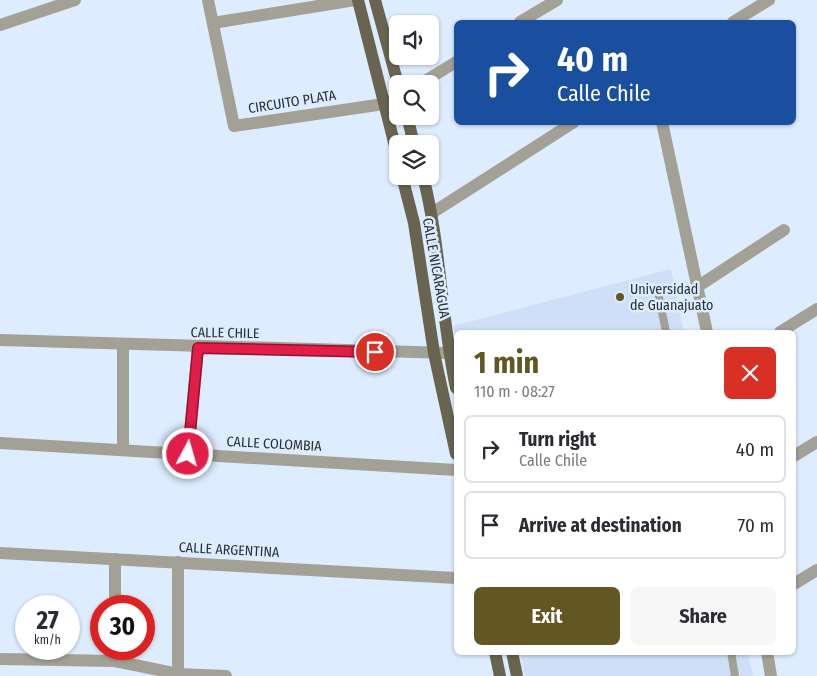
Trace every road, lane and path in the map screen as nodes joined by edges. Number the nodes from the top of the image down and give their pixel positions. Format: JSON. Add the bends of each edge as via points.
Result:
{"nodes":[{"id":1,"x":75,"y":0,"type":"edge"},
{"id":2,"x":208,"y":0,"type":"edge"},
{"id":3,"x":357,"y":0,"type":"edge"},
{"id":4,"x":375,"y":0,"type":"edge"},
{"id":5,"x":557,"y":0,"type":"edge"},
{"id":6,"x":769,"y":0,"type":"edge"},
{"id":7,"x":523,"y":20,"type":"edge"},
{"id":8,"x":736,"y":20,"type":"edge"},
{"id":9,"x":213,"y":23,"type":"junction"},
{"id":10,"x":0,"y":25,"type":"edge"},
{"id":11,"x":454,"y":63,"type":"edge"},
{"id":12,"x":396,"y":75,"type":"edge"},
{"id":13,"x":435,"y":75,"type":"edge"},
{"id":14,"x":389,"y":102,"type":"edge"},
{"id":15,"x":384,"y":104,"type":"junction"},
{"id":16,"x":569,"y":125,"type":"edge"},
{"id":17,"x":663,"y":125,"type":"edge"},
{"id":18,"x":392,"y":135,"type":"edge"},
{"id":19,"x":404,"y":185,"type":"edge"},
{"id":20,"x":425,"y":185,"type":"edge"},
{"id":21,"x":432,"y":213,"type":"junction"},
{"id":22,"x":784,"y":230,"type":"dead end"},
{"id":23,"x":697,"y":287,"type":"junction"},
{"id":24,"x":658,"y":292,"type":"dead end"},
{"id":25,"x":817,"y":309,"type":"edge"},
{"id":26,"x":666,"y":330,"type":"edge"},
{"id":27,"x":707,"y":330,"type":"edge"},
{"id":28,"x":783,"y":330,"type":"edge"},
{"id":29,"x":0,"y":340,"type":"edge"},
{"id":30,"x":123,"y":345,"type":"junction"},
{"id":31,"x":198,"y":348,"type":"junction"},
{"id":32,"x":434,"y":353,"type":"junction"},
{"id":33,"x":449,"y":354,"type":"junction"},
{"id":34,"x":454,"y":378,"type":"edge"},
{"id":35,"x":817,"y":442,"type":"edge"},
{"id":36,"x":0,"y":443,"type":"edge"},
{"id":37,"x":454,"y":445,"type":"edge"},
{"id":38,"x":123,"y":450,"type":"junction"},
{"id":39,"x":188,"y":454,"type":"junction"},
{"id":40,"x":796,"y":455,"type":"edge"},
{"id":41,"x":454,"y":470,"type":"edge"},
{"id":42,"x":0,"y":553,"type":"edge"},
{"id":43,"x":115,"y":559,"type":"junction"},
{"id":44,"x":178,"y":562,"type":"junction"},
{"id":45,"x":817,"y":570,"type":"edge"},
{"id":46,"x":454,"y":578,"type":"edge"},
{"id":47,"x":796,"y":583,"type":"edge"},
{"id":48,"x":115,"y":595,"type":"edge"},
{"id":49,"x":496,"y":655,"type":"edge"},
{"id":50,"x":513,"y":655,"type":"edge"},
{"id":51,"x":732,"y":655,"type":"edge"},
{"id":52,"x":768,"y":655,"type":"edge"},
{"id":53,"x":90,"y":656,"type":"edge"},
{"id":54,"x":0,"y":659,"type":"edge"},
{"id":55,"x":132,"y":660,"type":"edge"},
{"id":56,"x":178,"y":674,"type":"junction"},
{"id":57,"x":226,"y":676,"type":"edge"},
{"id":58,"x":500,"y":676,"type":"edge"},
{"id":59,"x":517,"y":676,"type":"edge"},
{"id":60,"x":735,"y":676,"type":"edge"},
{"id":61,"x":771,"y":676,"type":"edge"}],
"edges":[{"from":1,"to":10,"type":"street"},
{"from":2,"to":9,"type":"street","name":"CIRCUITO PLATA"},
{"from":3,"to":9,"type":"street"},
{"from":3,"to":15,"type":"main road"},
{"from":4,"to":12,"type":"main road"},
{"from":5,"to":7,"type":"street"},
{"from":6,"to":8,"type":"street"},
{"from":9,"to":15,"type":"street","name":"CIRCUITO PLATA","via":[[234,126]]},
{"from":11,"to":13,"type":"street"},
{"from":14,"to":15,"type":"street","name":"CIRCUITO PLATA"},
{"from":15,"to":18,"type":"main road"},
{"from":16,"to":21,"type":"street"},
{"from":17,"to":23,"type":"street"},
{"from":19,"to":32,"type":"main road","name":"CALLE NICARAGUA","via":[[414,223]]},
{"from":20,"to":21,"type":"main road","name":"CALLE NICARAGUA"},
{"from":21,"to":33,"type":"main road","name":"CALLE NICARAGUA"},
{"from":22,"to":23,"type":"street"},
{"from":23,"to":27,"type":"street"},
{"from":24,"to":26,"type":"lane"},
{"from":25,"to":28,"type":"street"},
{"from":29,"to":30,"type":"street","name":"CALLE CHILE"},
{"from":30,"to":31,"type":"street","name":"CALLE CHILE"},
{"from":30,"to":38,"type":"street"},
{"from":31,"to":32,"type":"street","name":"CALLE CHILE"},
{"from":31,"to":39,"type":"street"},
{"from":32,"to":33,"type":"street","name":"CALLE CHILE"},
{"from":32,"to":37,"type":"main road","name":"CALLE NICARAGUA"},
{"from":33,"to":34,"type":"main road","name":"CALLE NICARAGUA"},
{"from":35,"to":40,"type":"street"},
{"from":36,"to":38,"type":"street","name":"CALLE COLOMBIA"},
{"from":38,"to":39,"type":"street","name":"CALLE COLOMBIA"},
{"from":39,"to":41,"type":"street","name":"CALLE COLOMBIA"},
{"from":42,"to":43,"type":"street","name":"CALLE ARGENTINA"},
{"from":43,"to":44,"type":"street","name":"CALLE ARGENTINA"},
{"from":43,"to":48,"type":"street"},
{"from":44,"to":46,"type":"street","name":"CALLE ARGENTINA"},
{"from":44,"to":56,"type":"street"},
{"from":45,"to":47,"type":"street"},
{"from":49,"to":58,"type":"main road"},
{"from":50,"to":59,"type":"main road"},
{"from":51,"to":60,"type":"lane"},
{"from":52,"to":61,"type":"street"},
{"from":53,"to":54,"type":"street"},
{"from":55,"to":56,"type":"street"},
{"from":56,"to":57,"type":"street"}]}
